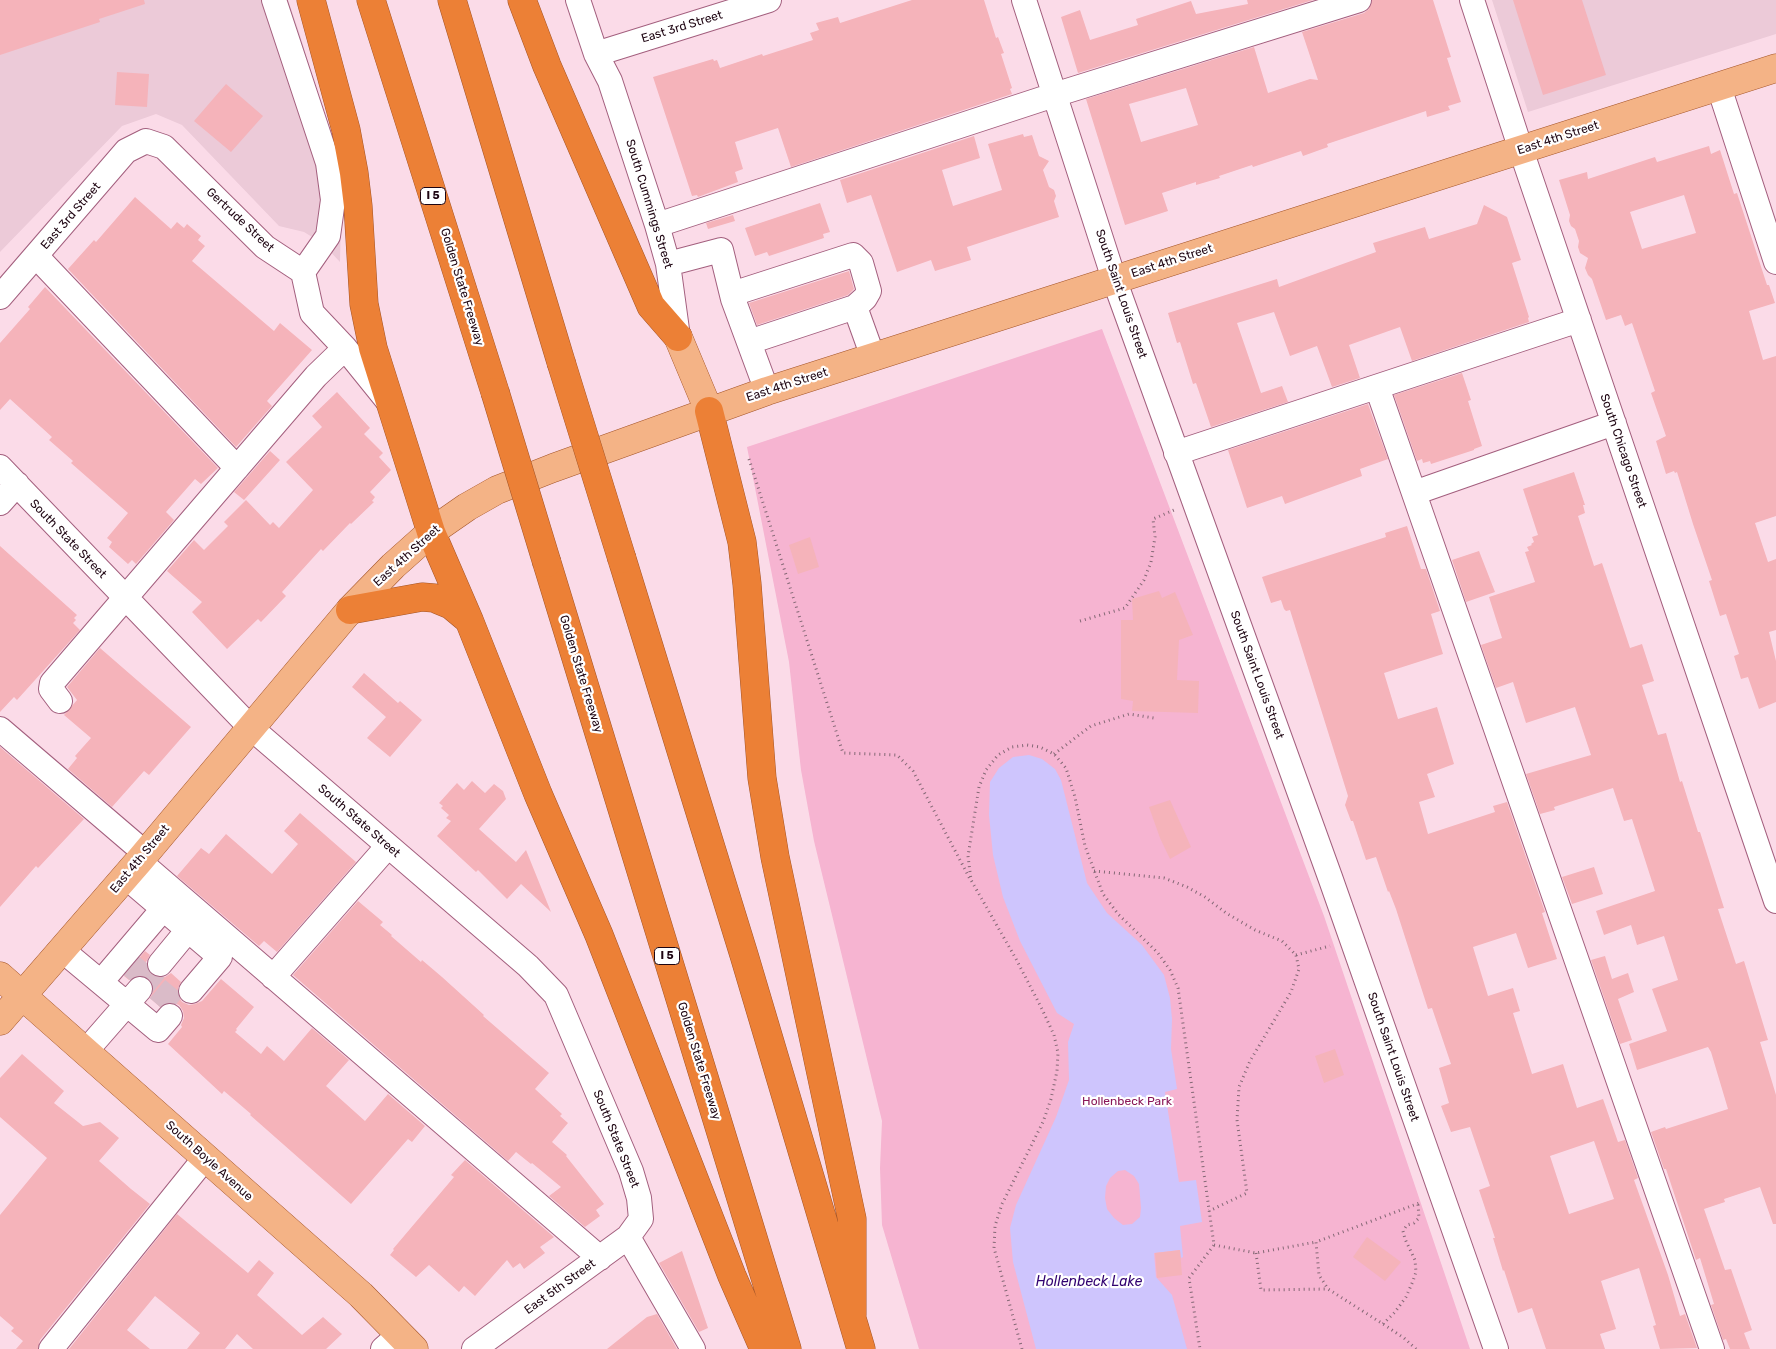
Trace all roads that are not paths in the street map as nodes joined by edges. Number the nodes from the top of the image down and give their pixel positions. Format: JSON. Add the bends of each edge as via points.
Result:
{"nodes":[{"id":1,"x":274,"y":0,"type":"edge"},
{"id":2,"x":311,"y":0,"type":"edge"},
{"id":3,"x":371,"y":0,"type":"edge"},
{"id":4,"x":452,"y":0,"type":"edge"},
{"id":5,"x":522,"y":0,"type":"edge"},
{"id":6,"x":578,"y":0,"type":"edge"},
{"id":7,"x":769,"y":0,"type":"edge"},
{"id":8,"x":1024,"y":0,"type":"edge"},
{"id":9,"x":1359,"y":0,"type":"edge"},
{"id":10,"x":1472,"y":0,"type":"edge"},
{"id":11,"x":596,"y":54,"type":"junction"},
{"id":12,"x":1776,"y":68,"type":"edge"},
{"id":13,"x":1719,"y":87,"type":"junction"},
{"id":14,"x":1054,"y":95,"type":"junction"},
{"id":15,"x":146,"y":141,"type":"joint"},
{"id":16,"x":1521,"y":150,"type":"junction"},
{"id":17,"x":657,"y":225,"type":"junction"},
{"id":18,"x":36,"y":256,"type":"junction"},
{"id":19,"x":1776,"y":262,"type":"edge"},
{"id":20,"x":668,"y":264,"type":"junction"},
{"id":21,"x":303,"y":272,"type":"junction"},
{"id":22,"x":1114,"y":279,"type":"junction"},
{"id":23,"x":732,"y":294,"type":"junction"},
{"id":24,"x":0,"y":297,"type":"edge"},
{"id":25,"x":855,"y":307,"type":"junction"},
{"id":26,"x":1579,"y":320,"type":"junction"},
{"id":27,"x":678,"y":337,"type":"junction"},
{"id":28,"x":749,"y":342,"type":"junction"},
{"id":29,"x":345,"y":348,"type":"junction"},
{"id":30,"x":873,"y":357,"type":"junction"},
{"id":31,"x":1377,"y":387,"type":"junction"},
{"id":32,"x":767,"y":391,"type":"junction"},
{"id":33,"x":390,"y":404,"type":"junction"},
{"id":34,"x":709,"y":411,"type":"junction"},
{"id":35,"x":1614,"y":423,"type":"junction"},
{"id":36,"x":1176,"y":453,"type":"junction"},
{"id":37,"x":0,"y":467,"type":"edge"},
{"id":38,"x":237,"y":468,"type":"junction"},
{"id":39,"x":17,"y":484,"type":"junction"},
{"id":40,"x":1414,"y":493,"type":"junction"},
{"id":41,"x":0,"y":503,"type":"edge"},
{"id":42,"x":431,"y":532,"type":"junction"},
{"id":43,"x":126,"y":599,"type":"junction"},
{"id":44,"x":350,"y":610,"type":"junction"},
{"id":45,"x":469,"y":620,"type":"junction"},
{"id":46,"x":60,"y":702,"type":"dead end"},
{"id":47,"x":250,"y":727,"type":"junction"},
{"id":48,"x":0,"y":729,"type":"edge"},
{"id":49,"x":388,"y":846,"type":"junction"},
{"id":50,"x":136,"y":864,"type":"junction"},
{"id":51,"x":1776,"y":901,"type":"edge"},
{"id":52,"x":176,"y":919,"type":"junction"},
{"id":53,"x":62,"y":950,"type":"junction"},
{"id":54,"x":154,"y":958,"type":"tunnel mouth"},
{"id":55,"x":0,"y":976,"type":"edge"},
{"id":56,"x":273,"y":977,"type":"junction"},
{"id":57,"x":186,"y":986,"type":"tunnel mouth"},
{"id":58,"x":121,"y":989,"type":"junction"},
{"id":59,"x":22,"y":996,"type":"junction"},
{"id":60,"x":159,"y":1014,"type":"dead end"},
{"id":61,"x":0,"y":1021,"type":"edge"},
{"id":62,"x":85,"y":1052,"type":"junction"},
{"id":63,"x":204,"y":1158,"type":"junction"},
{"id":64,"x":634,"y":1228,"type":"junction"},
{"id":65,"x":600,"y":1258,"type":"junction"},
{"id":66,"x":852,"y":1315,"type":"junction"},
{"id":67,"x":399,"y":1344,"type":"edge"},
{"id":68,"x":51,"y":1349,"type":"edge"},
{"id":69,"x":474,"y":1349,"type":"edge"},
{"id":70,"x":692,"y":1349,"type":"edge"},
{"id":71,"x":764,"y":1349,"type":"edge"},
{"id":72,"x":787,"y":1349,"type":"edge"},
{"id":73,"x":861,"y":1349,"type":"edge"},
{"id":74,"x":1496,"y":1349,"type":"edge"},
{"id":75,"x":1712,"y":1349,"type":"edge"}],
"edges":[{"from":1,"to":21,"type":"street","via":[[328,163],[333,200],[328,236]]},
{"from":2,"to":33,"type":"highway","via":[[346,130],[358,206],[364,304]]},
{"from":3,"to":72,"type":"highway","name":"Golden State Freeway","number":"I 5","bridge":true,"via":[[495,392]]},
{"from":4,"to":66,"type":"highway","bridge":true},
{"from":5,"to":27,"type":"highway","via":[[547,66],[651,306]]},
{"from":6,"to":11,"type":"street","name":"South Cummings Street"},
{"from":7,"to":11,"type":"street","name":"East 3rd Street"},
{"from":8,"to":14,"type":"street","name":"South Saint Louis Street"},
{"from":9,"to":14,"type":"street"},
{"from":10,"to":16,"type":"street","name":"South Chicago Street"},
{"from":11,"to":17,"type":"street","name":"South Cummings Street","via":[[610,81]]},
{"from":12,"to":13,"type":"main road","name":"East 4th Street"},
{"from":13,"to":16,"type":"main road","name":"East 4th Street"},
{"from":13,"to":19,"type":"street"},
{"from":14,"to":17,"type":"street"},
{"from":14,"to":22,"type":"street","name":"South Saint Louis Street"},
{"from":15,"to":18,"type":"street","name":"East 3rd Street","via":[[126,152]]},
{"from":15,"to":21,"type":"street","name":"Gertrude Street","via":[[164,147],[265,247]]},
{"from":16,"to":22,"type":"main road","name":"East 4th Street"},
{"from":16,"to":26,"type":"street","name":"South Chicago Street"},
{"from":17,"to":20,"type":"street","name":"South Cummings Street"},
{"from":18,"to":24,"type":"street","name":"East 3rd Street"},
{"from":18,"to":38,"type":"street"},
{"from":20,"to":23,"type":"street","via":[[721,250]]},
{"from":20,"to":27,"type":"street","name":"South Cummings Street"},
{"from":21,"to":29,"type":"street","via":[[312,313]]},
{"from":22,"to":30,"type":"main road","name":"East 4th Street"},
{"from":22,"to":36,"type":"street","name":"South Saint Louis Street"},
{"from":23,"to":25,"type":"street","via":[[853,255],[861,263],[869,291]]},
{"from":23,"to":28,"type":"street"},
{"from":25,"to":28,"type":"street"},
{"from":25,"to":30,"type":"street"},
{"from":26,"to":31,"type":"street"},
{"from":26,"to":35,"type":"street","name":"South Chicago Street"},
{"from":27,"to":34,"type":"main road","name":"South Cummings Street"},
{"from":28,"to":32,"type":"street"},
{"from":29,"to":33,"type":"street"},
{"from":29,"to":38,"type":"street","via":[[316,376]]},
{"from":30,"to":32,"type":"main road","name":"East 4th Street"},
{"from":31,"to":36,"type":"street"},
{"from":31,"to":40,"type":"street"},
{"from":32,"to":34,"type":"main road","name":"East 4th Street"},
{"from":33,"to":42,"type":"highway"},
{"from":34,"to":42,"type":"main road","name":"East 4th Street","via":[[497,490]]},
{"from":34,"to":66,"type":"highway","via":[[742,542],[762,778],[775,857],[852,1219]]},
{"from":35,"to":40,"type":"street"},
{"from":35,"to":51,"type":"street","name":"South Chicago Street"},
{"from":36,"to":74,"type":"street","name":"South Saint Louis Street"},
{"from":37,"to":39,"type":"street","name":"South State Street"},
{"from":38,"to":43,"type":"street"},
{"from":39,"to":41,"type":"street"},
{"from":39,"to":43,"type":"street","name":"South State Street"},
{"from":40,"to":75,"type":"street"},
{"from":42,"to":44,"type":"main road","name":"East 4th Street"},
{"from":42,"to":45,"type":"highway"},
{"from":43,"to":46,"type":"street","via":[[52,682],[50,689]]},
{"from":43,"to":47,"type":"street","name":"South State Street"},
{"from":44,"to":45,"type":"highway","via":[[422,597],[434,598],[451,605]]},
{"from":44,"to":47,"type":"main road","name":"East 4th Street"},
{"from":45,"to":71,"type":"highway","via":[[538,794],[600,935],[732,1276]]},
{"from":47,"to":49,"type":"street","name":"South State Street"},
{"from":47,"to":50,"type":"main road","name":"East 4th Street"},
{"from":48,"to":50,"type":"street"},
{"from":49,"to":56,"type":"street"},
{"from":49,"to":64,"type":"street","name":"South State Street","via":[[528,966],[556,995],[631,1171],[639,1198]]},
{"from":50,"to":52,"type":"street"},
{"from":50,"to":53,"type":"main road","name":"East 4th Street"},
{"from":50,"to":56,"type":"street"},
{"from":52,"to":54,"type":"street"},
{"from":52,"to":57,"type":"street","via":[[220,957]]},
{"from":52,"to":58,"type":"street"},
{"from":53,"to":58,"type":"street"},
{"from":53,"to":59,"type":"main road","name":"East 4th Street"},
{"from":55,"to":59,"type":"main road","name":"South Boyle Avenue"},
{"from":56,"to":65,"type":"street"},
{"from":58,"to":60,"type":"street"},
{"from":58,"to":62,"type":"street"},
{"from":59,"to":61,"type":"main road","name":"East 4th Street"},
{"from":59,"to":62,"type":"main road","name":"South Boyle Avenue"},
{"from":62,"to":63,"type":"main road","name":"South Boyle Avenue"},
{"from":63,"to":67,"type":"main road","name":"South Boyle Avenue","via":[[327,1264]]},
{"from":63,"to":68,"type":"street"},
{"from":64,"to":65,"type":"street","name":"East 5th Street"},
{"from":64,"to":70,"type":"street"},
{"from":65,"to":69,"type":"street","name":"East 5th Street"},
{"from":66,"to":73,"type":"highway"}]}
